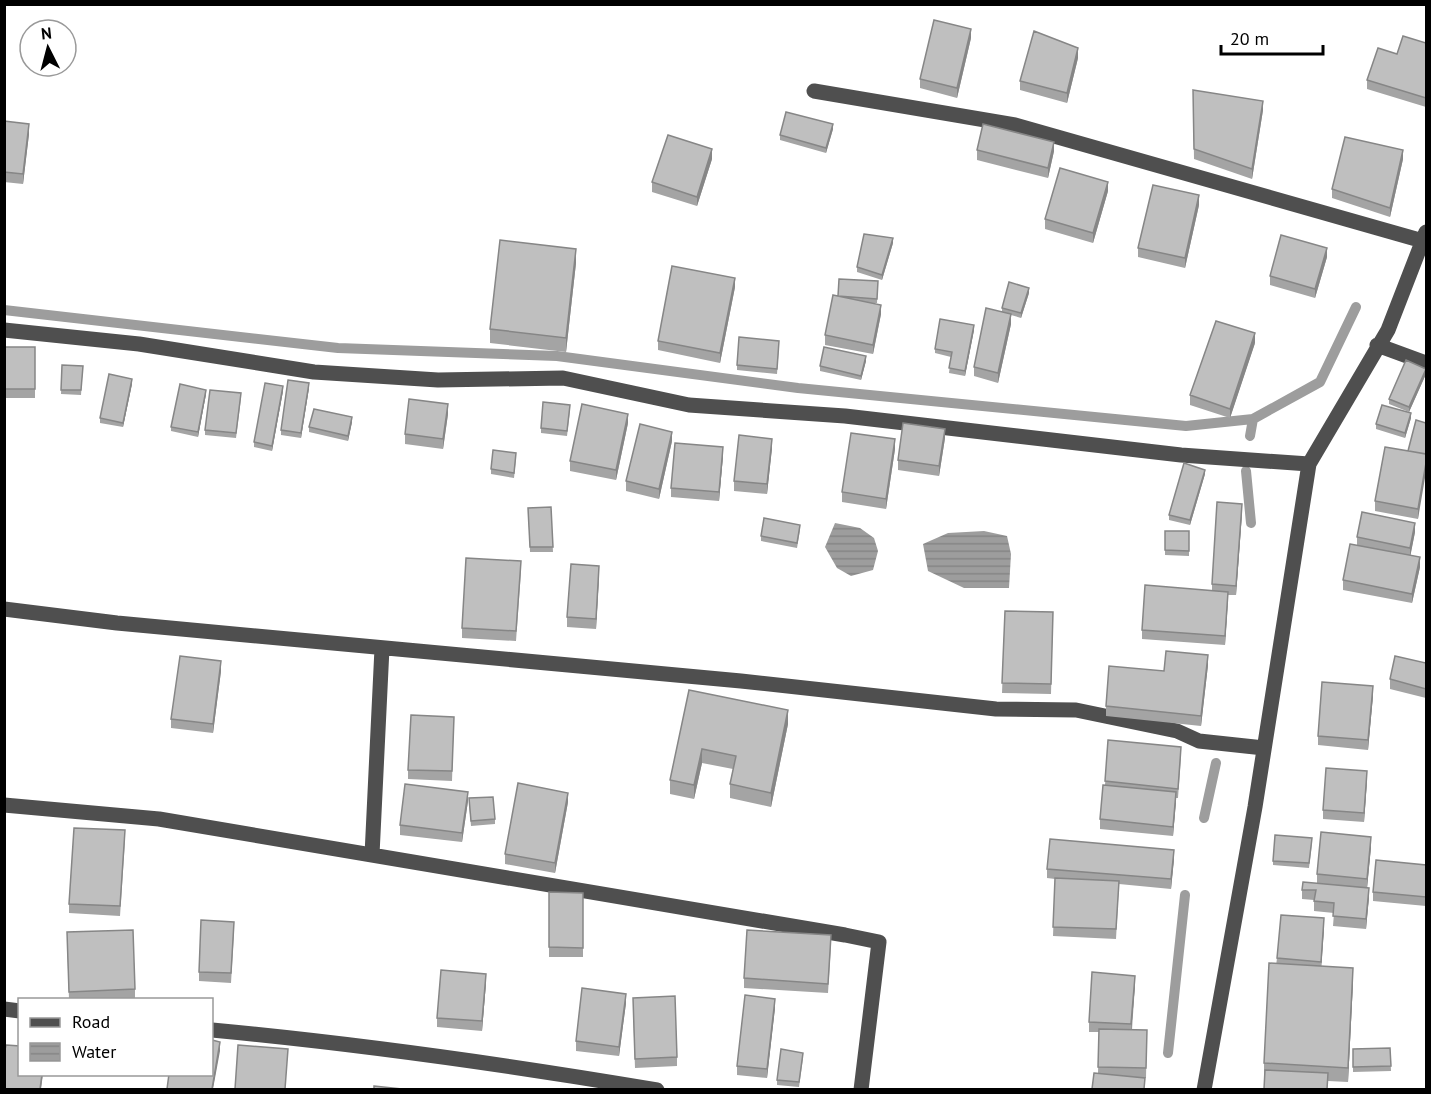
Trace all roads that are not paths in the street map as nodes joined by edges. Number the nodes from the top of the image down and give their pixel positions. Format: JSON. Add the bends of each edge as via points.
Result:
{"nodes":[{"id":1,"x":814,"y":91,"type":"dead end"},
{"id":2,"x":1425,"y":237,"type":"edge"},
{"id":3,"x":4,"y":330,"type":"edge"},
{"id":4,"x":1377,"y":345,"type":"junction"},
{"id":5,"x":1426,"y":363,"type":"edge"},
{"id":6,"x":1309,"y":464,"type":"junction"},
{"id":7,"x":4,"y":609,"type":"edge"},
{"id":8,"x":382,"y":648,"type":"junction"},
{"id":9,"x":1264,"y":748,"type":"junction"},
{"id":10,"x":4,"y":805,"type":"edge"},
{"id":11,"x":372,"y":855,"type":"junction"},
{"id":12,"x":213,"y":1030,"type":"edge"},
{"id":13,"x":657,"y":1089,"type":"edge"},
{"id":14,"x":861,"y":1089,"type":"edge"},
{"id":15,"x":1204,"y":1089,"type":"edge"}],
"edges":[{"from":1,"to":2,"type":"street","via":[[1016,125]]},
{"from":2,"to":4,"type":"street","via":[[1388,330]]},
{"from":3,"to":6,"type":"street","via":[[139,344],[314,372],[438,380],[563,378],[689,405],[845,416],[1181,455]]},
{"from":4,"to":5,"type":"street"},
{"from":4,"to":6,"type":"street"},
{"from":6,"to":9,"type":"street"},
{"from":7,"to":8,"type":"street"},
{"from":8,"to":9,"type":"street","via":[[996,709],[1077,710],[1177,730],[1199,741]]},
{"from":8,"to":11,"type":"street"},
{"from":9,"to":15,"type":"street"},
{"from":10,"to":11,"type":"street","via":[[159,819]]},
{"from":11,"to":14,"type":"street","via":[[879,942]]},
{"from":12,"to":13,"type":"street","via":[[555,1072]]}]}
